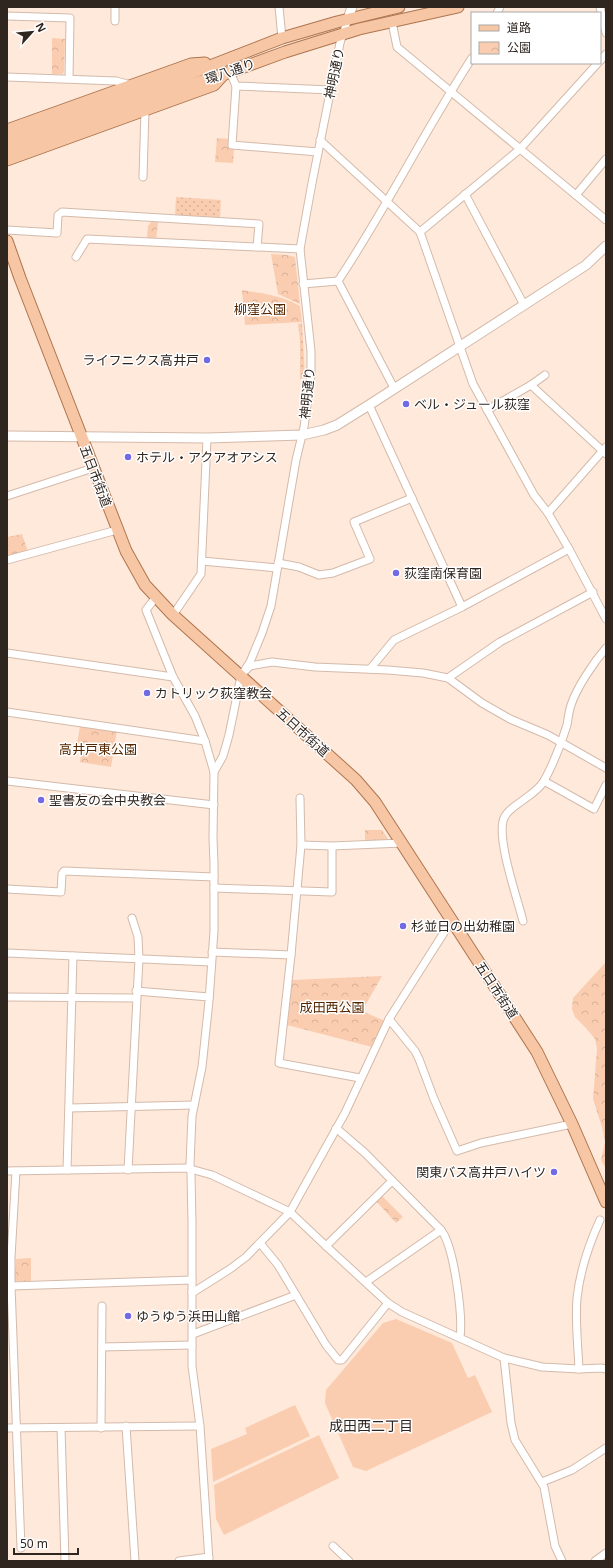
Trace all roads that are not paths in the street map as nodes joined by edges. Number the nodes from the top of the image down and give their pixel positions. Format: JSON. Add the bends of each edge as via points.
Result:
{"nodes":[{"id":1,"x":115,"y":7,"type":"edge"},
{"id":2,"x":279,"y":7,"type":"edge"},
{"id":3,"x":352,"y":7,"type":"edge"},
{"id":4,"x":398,"y":7,"type":"edge"},
{"id":5,"x":458,"y":7,"type":"edge"},
{"id":6,"x":600,"y":7,"type":"edge"},
{"id":7,"x":7,"y":16,"type":"edge"},
{"id":8,"x":348,"y":19,"type":"junction"},
{"id":9,"x":115,"y":21,"type":"dead end"},
{"id":10,"x":392,"y":22,"type":"junction"},
{"id":11,"x":606,"y":33,"type":"edge"},
{"id":12,"x":343,"y":34,"type":"junction"},
{"id":13,"x":282,"y":38,"type":"junction"},
{"id":14,"x":471,"y":60,"type":"edge"},
{"id":15,"x":219,"y":61,"type":"junction"},
{"id":16,"x":597,"y":64,"type":"edge"},
{"id":17,"x":227,"y":73,"type":"junction"},
{"id":18,"x":7,"y":76,"type":"edge"},
{"id":19,"x":69,"y":78,"type":"junction"},
{"id":20,"x":131,"y":85,"type":"junction"},
{"id":21,"x":236,"y":86,"type":"junction"},
{"id":22,"x":330,"y":90,"type":"junction"},
{"id":23,"x":450,"y":91,"type":"junction"},
{"id":24,"x":145,"y":110,"type":"junction"},
{"id":25,"x":92,"y":115,"type":"junction"},
{"id":26,"x":7,"y":130,"type":"edge"},
{"id":27,"x":320,"y":140,"type":"junction"},
{"id":28,"x":7,"y":141,"type":"edge"},
{"id":29,"x":520,"y":149,"type":"junction"},
{"id":30,"x":7,"y":150,"type":"edge"},
{"id":31,"x":318,"y":152,"type":"junction"},
{"id":32,"x":606,"y":159,"type":"edge"},
{"id":33,"x":7,"y":160,"type":"edge"},
{"id":34,"x":143,"y":177,"type":"dead end"},
{"id":35,"x":465,"y":194,"type":"junction"},
{"id":36,"x":576,"y":195,"type":"junction"},
{"id":37,"x":387,"y":202,"type":"junction"},
{"id":38,"x":606,"y":220,"type":"edge"},
{"id":39,"x":7,"y":230,"type":"edge"},
{"id":40,"x":420,"y":232,"type":"junction"},
{"id":41,"x":7,"y":241,"type":"edge"},
{"id":42,"x":606,"y":246,"type":"edge"},
{"id":43,"x":257,"y":247,"type":"junction"},
{"id":44,"x":300,"y":249,"type":"junction"},
{"id":45,"x":76,"y":256,"type":"dead end"},
{"id":46,"x":338,"y":281,"type":"junction"},
{"id":47,"x":303,"y":284,"type":"junction"},
{"id":48,"x":524,"y":305,"type":"junction"},
{"id":49,"x":460,"y":347,"type":"junction"},
{"id":50,"x":545,"y":375,"type":"dead end"},
{"id":51,"x":531,"y":385,"type":"junction"},
{"id":52,"x":394,"y":388,"type":"junction"},
{"id":53,"x":369,"y":405,"type":"junction"},
{"id":54,"x":487,"y":410,"type":"junction"},
{"id":55,"x":302,"y":435,"type":"junction"},
{"id":56,"x":7,"y":436,"type":"edge"},
{"id":57,"x":80,"y":436,"type":"junction"},
{"id":58,"x":207,"y":438,"type":"junction"},
{"id":59,"x":605,"y":451,"type":"edge"},
{"id":60,"x":93,"y":468,"type":"junction"},
{"id":61,"x":7,"y":496,"type":"edge"},
{"id":62,"x":412,"y":498,"type":"junction"},
{"id":63,"x":548,"y":514,"type":"junction"},
{"id":64,"x":117,"y":530,"type":"junction"},
{"id":65,"x":569,"y":549,"type":"junction"},
{"id":66,"x":7,"y":560,"type":"edge"},
{"id":67,"x":202,"y":561,"type":"junction"},
{"id":68,"x":278,"y":566,"type":"junction"},
{"id":69,"x":593,"y":592,"type":"junction"},
{"id":70,"x":156,"y":597,"type":"junction"},
{"id":71,"x":606,"y":604,"type":"edge"},
{"id":72,"x":462,"y":608,"type":"junction"},
{"id":73,"x":601,"y":610,"type":"junction"},
{"id":74,"x":173,"y":615,"type":"junction"},
{"id":75,"x":606,"y":619,"type":"edge"},
{"id":76,"x":606,"y":648,"type":"edge"},
{"id":77,"x":7,"y":653,"type":"edge"},
{"id":78,"x":370,"y":669,"type":"junction"},
{"id":79,"x":241,"y":676,"type":"junction"},
{"id":80,"x":174,"y":677,"type":"junction"},
{"id":81,"x":448,"y":678,"type":"junction"},
{"id":82,"x":7,"y":712,"type":"edge"},
{"id":83,"x":205,"y":741,"type":"junction"},
{"id":84,"x":561,"y":742,"type":"junction"},
{"id":85,"x":606,"y":768,"type":"edge"},
{"id":86,"x":214,"y":772,"type":"junction"},
{"id":87,"x":7,"y":781,"type":"edge"},
{"id":88,"x":544,"y":781,"type":"junction"},
{"id":89,"x":606,"y":785,"type":"edge"},
{"id":90,"x":300,"y":798,"type":"dead end"},
{"id":91,"x":214,"y":805,"type":"junction"},
{"id":92,"x":402,"y":843,"type":"junction"},
{"id":93,"x":301,"y":844,"type":"junction"},
{"id":94,"x":332,"y":846,"type":"junction"},
{"id":95,"x":214,"y":877,"type":"junction"},
{"id":96,"x":214,"y":888,"type":"junction"},
{"id":97,"x":7,"y":889,"type":"edge"},
{"id":98,"x":297,"y":890,"type":"junction"},
{"id":99,"x":132,"y":918,"type":"dead end"},
{"id":100,"x":452,"y":920,"type":"junction"},
{"id":101,"x":523,"y":921,"type":"dead end"},
{"id":102,"x":212,"y":952,"type":"junction"},
{"id":103,"x":7,"y":953,"type":"edge"},
{"id":104,"x":291,"y":955,"type":"junction"},
{"id":105,"x":73,"y":956,"type":"junction"},
{"id":106,"x":139,"y":958,"type":"junction"},
{"id":107,"x":211,"y":962,"type":"junction"},
{"id":108,"x":136,"y":995,"type":"junction"},
{"id":109,"x":72,"y":997,"type":"junction"},
{"id":110,"x":209,"y":997,"type":"junction"},
{"id":111,"x":7,"y":998,"type":"edge"},
{"id":112,"x":388,"y":1019,"type":"junction"},
{"id":113,"x":360,"y":1078,"type":"junction"},
{"id":114,"x":194,"y":1105,"type":"junction"},
{"id":115,"x":131,"y":1106,"type":"junction"},
{"id":116,"x":70,"y":1108,"type":"junction"},
{"id":117,"x":572,"y":1124,"type":"junction"},
{"id":118,"x":336,"y":1128,"type":"junction"},
{"id":119,"x":190,"y":1169,"type":"junction"},
{"id":120,"x":67,"y":1170,"type":"junction"},
{"id":121,"x":128,"y":1170,"type":"junction"},
{"id":122,"x":7,"y":1171,"type":"edge"},
{"id":123,"x":16,"y":1171,"type":"junction"},
{"id":124,"x":392,"y":1181,"type":"junction"},
{"id":125,"x":606,"y":1202,"type":"edge"},
{"id":126,"x":290,"y":1212,"type":"junction"},
{"id":127,"x":600,"y":1220,"type":"dead end"},
{"id":128,"x":441,"y":1230,"type":"junction"},
{"id":129,"x":260,"y":1243,"type":"junction"},
{"id":130,"x":326,"y":1246,"type":"junction"},
{"id":131,"x":192,"y":1280,"type":"junction"},
{"id":132,"x":366,"y":1282,"type":"junction"},
{"id":133,"x":11,"y":1286,"type":"junction"},
{"id":134,"x":192,"y":1292,"type":"junction"},
{"id":135,"x":296,"y":1295,"type":"junction"},
{"id":136,"x":388,"y":1303,"type":"junction"},
{"id":137,"x":102,"y":1306,"type":"dead end"},
{"id":138,"x":193,"y":1334,"type":"junction"},
{"id":139,"x":460,"y":1337,"type":"junction"},
{"id":140,"x":192,"y":1345,"type":"junction"},
{"id":141,"x":102,"y":1346,"type":"junction"},
{"id":142,"x":504,"y":1358,"type":"junction"},
{"id":143,"x":579,"y":1369,"type":"junction"},
{"id":144,"x":606,"y":1369,"type":"edge"},
{"id":145,"x":126,"y":1426,"type":"junction"},
{"id":146,"x":200,"y":1426,"type":"junction"},
{"id":147,"x":7,"y":1428,"type":"edge"},
{"id":148,"x":15,"y":1428,"type":"junction"},
{"id":149,"x":61,"y":1428,"type":"junction"},
{"id":150,"x":101,"y":1428,"type":"junction"},
{"id":151,"x":606,"y":1448,"type":"edge"},
{"id":152,"x":542,"y":1482,"type":"junction"},
{"id":153,"x":333,"y":1546,"type":"dead end"},
{"id":154,"x":21,"y":1548,"type":"dead end"},
{"id":155,"x":606,"y":1553,"type":"edge"},
{"id":156,"x":209,"y":1559,"type":"edge"},
{"id":157,"x":65,"y":1561,"type":"edge"},
{"id":158,"x":135,"y":1561,"type":"edge"},
{"id":159,"x":179,"y":1561,"type":"edge"},
{"id":160,"x":349,"y":1561,"type":"edge"},
{"id":161,"x":562,"y":1561,"type":"edge"},
{"id":162,"x":595,"y":1561,"type":"edge"}],
"edges":[{"from":1,"to":9,"type":"street"},
{"from":2,"to":13,"type":"street"},
{"from":3,"to":8,"type":"street","name":"神明通り"},
{"from":4,"to":8,"type":"main road","name":"環八通り"},
{"from":5,"to":10,"type":"main road","name":"環八通り"},
{"from":6,"to":11,"type":"street"},
{"from":7,"to":19,"type":"street","via":[[70,18]]},
{"from":8,"to":12,"type":"street","name":"神明通り"},
{"from":8,"to":13,"type":"main road","name":"環八通り"},
{"from":10,"to":12,"type":"main road","name":"環八通り"},
{"from":10,"to":23,"type":"street","via":[[397,47]]},
{"from":12,"to":17,"type":"main road","name":"環八通り"},
{"from":12,"to":22,"type":"street","name":"神明通り"},
{"from":13,"to":15,"type":"main road","name":"環八通り"},
{"from":14,"to":23,"type":"street"},
{"from":15,"to":20,"type":"main road","via":[[191,64]]},
{"from":15,"to":25,"type":"main road","name":"環八通り"},
{"from":16,"to":29,"type":"street"},
{"from":17,"to":21,"type":"street"},
{"from":17,"to":24,"type":"main road","via":[[214,85]]},
{"from":17,"to":25,"type":"main road","name":"環八通り"},
{"from":18,"to":19,"type":"street"},
{"from":19,"to":20,"type":"street","via":[[116,81]]},
{"from":20,"to":26,"type":"main road"},
{"from":21,"to":22,"type":"street"},
{"from":21,"to":31,"type":"street","via":[[232,145]]},
{"from":22,"to":27,"type":"street","name":"神明通り"},
{"from":23,"to":29,"type":"street"},
{"from":23,"to":37,"type":"street"},
{"from":24,"to":33,"type":"main road"},
{"from":24,"to":34,"type":"street"},
{"from":25,"to":28,"type":"main road","name":"環八通り"},
{"from":25,"to":30,"type":"main road","name":"環八通り"},
{"from":27,"to":31,"type":"street","name":"神明通り"},
{"from":27,"to":37,"type":"street"},
{"from":29,"to":35,"type":"street"},
{"from":29,"to":36,"type":"street"},
{"from":31,"to":44,"type":"street","name":"神明通り"},
{"from":32,"to":36,"type":"street"},
{"from":35,"to":40,"type":"street"},
{"from":35,"to":48,"type":"street"},
{"from":36,"to":38,"type":"street"},
{"from":37,"to":40,"type":"street"},
{"from":37,"to":46,"type":"street"},
{"from":39,"to":43,"type":"street","via":[[57,233],[58,214],[62,212],[259,224]]},
{"from":40,"to":49,"type":"street"},
{"from":41,"to":57,"type":"main road","name":"五日市街道"},
{"from":42,"to":48,"type":"street","via":[[586,265]]},
{"from":43,"to":44,"type":"street"},
{"from":43,"to":45,"type":"street","via":[[87,239]]},
{"from":44,"to":47,"type":"street","name":"神明通り"},
{"from":46,"to":47,"type":"street"},
{"from":46,"to":52,"type":"street"},
{"from":47,"to":55,"type":"street","name":"神明通り","via":[[311,375]]},
{"from":48,"to":49,"type":"street"},
{"from":49,"to":52,"type":"street"},
{"from":49,"to":54,"type":"street","via":[[473,384]]},
{"from":50,"to":51,"type":"street"},
{"from":51,"to":54,"type":"street"},
{"from":51,"to":59,"type":"street"},
{"from":52,"to":53,"type":"street"},
{"from":53,"to":55,"type":"street","via":[[337,425]]},
{"from":53,"to":62,"type":"street"},
{"from":54,"to":63,"type":"street","via":[[534,495]]},
{"from":55,"to":58,"type":"street"},
{"from":55,"to":68,"type":"street","name":"神明通り"},
{"from":56,"to":57,"type":"street"},
{"from":57,"to":58,"type":"street"},
{"from":57,"to":60,"type":"main road","name":"五日市街道"},
{"from":58,"to":67,"type":"street"},
{"from":59,"to":63,"type":"street"},
{"from":60,"to":61,"type":"street"},
{"from":60,"to":64,"type":"main road","name":"五日市街道"},
{"from":62,"to":68,"type":"street","via":[[354,522],[370,559],[333,574],[319,575],[299,567]]},
{"from":62,"to":72,"type":"street"},
{"from":63,"to":65,"type":"street"},
{"from":64,"to":66,"type":"street"},
{"from":64,"to":70,"type":"main road","name":"五日市街道","via":[[138,574]]},
{"from":65,"to":69,"type":"street"},
{"from":65,"to":72,"type":"street"},
{"from":67,"to":68,"type":"street"},
{"from":67,"to":74,"type":"street","via":[[201,574]]},
{"from":68,"to":79,"type":"street","name":"神明通り","via":[[272,601],[262,633]]},
{"from":69,"to":73,"type":"street"},
{"from":69,"to":81,"type":"street","via":[[500,642]]},
{"from":70,"to":74,"type":"main road","name":"五日市街道"},
{"from":70,"to":80,"type":"street","via":[[146,610]]},
{"from":71,"to":73,"type":"street"},
{"from":72,"to":78,"type":"street","via":[[394,640]]},
{"from":73,"to":75,"type":"street"},
{"from":74,"to":79,"type":"main road","name":"五日市街道"},
{"from":76,"to":84,"type":"street","via":[[597,658],[571,704]]},
{"from":77,"to":80,"type":"street"},
{"from":78,"to":79,"type":"street","via":[[272,662],[250,666]]},
{"from":78,"to":81,"type":"street"},
{"from":79,"to":86,"type":"street","name":"神明通り","via":[[223,756]]},
{"from":79,"to":92,"type":"main road","name":"五日市街道","via":[[356,780],[375,802]]},
{"from":80,"to":83,"type":"street"},
{"from":81,"to":84,"type":"street","via":[[482,703],[510,719]]},
{"from":82,"to":83,"type":"street"},
{"from":83,"to":86,"type":"street"},
{"from":84,"to":85,"type":"street"},
{"from":84,"to":88,"type":"street"},
{"from":86,"to":91,"type":"street"},
{"from":87,"to":91,"type":"street"},
{"from":88,"to":89,"type":"street","via":[[594,809]]},
{"from":88,"to":101,"type":"street","via":[[534,793],[511,809],[503,819],[504,849]]},
{"from":90,"to":93,"type":"street"},
{"from":91,"to":95,"type":"street"},
{"from":92,"to":94,"type":"street"},
{"from":92,"to":100,"type":"main road","name":"五日市街道"},
{"from":93,"to":94,"type":"street"},
{"from":93,"to":98,"type":"street"},
{"from":94,"to":98,"type":"street","via":[[332,892]]},
{"from":95,"to":96,"type":"street"},
{"from":95,"to":97,"type":"street","via":[[64,871],[61,892]]},
{"from":96,"to":98,"type":"street"},
{"from":96,"to":102,"type":"street"},
{"from":98,"to":104,"type":"street"},
{"from":99,"to":106,"type":"street","via":[[138,936]]},
{"from":100,"to":112,"type":"street"},
{"from":100,"to":117,"type":"main road","name":"五日市街道","via":[[537,1052]]},
{"from":102,"to":104,"type":"street"},
{"from":102,"to":107,"type":"street"},
{"from":103,"to":105,"type":"street"},
{"from":104,"to":113,"type":"street","via":[[279,1063]]},
{"from":105,"to":106,"type":"street"},
{"from":105,"to":109,"type":"street"},
{"from":106,"to":107,"type":"street"},
{"from":106,"to":108,"type":"street"},
{"from":107,"to":110,"type":"street"},
{"from":108,"to":109,"type":"street"},
{"from":108,"to":110,"type":"street"},
{"from":108,"to":115,"type":"street"},
{"from":109,"to":111,"type":"street"},
{"from":109,"to":116,"type":"street"},
{"from":110,"to":114,"type":"street","via":[[202,1067]]},
{"from":112,"to":113,"type":"street"},
{"from":112,"to":117,"type":"street","via":[[420,1059],[457,1151],[481,1143]]},
{"from":113,"to":118,"type":"street"},
{"from":114,"to":115,"type":"street"},
{"from":114,"to":119,"type":"street"},
{"from":115,"to":116,"type":"street"},
{"from":115,"to":121,"type":"street"},
{"from":116,"to":120,"type":"street"},
{"from":117,"to":125,"type":"main road","name":"五日市街道"},
{"from":118,"to":124,"type":"street"},
{"from":118,"to":126,"type":"street"},
{"from":119,"to":121,"type":"street"},
{"from":119,"to":126,"type":"street","via":[[212,1175]]},
{"from":119,"to":131,"type":"street"},
{"from":120,"to":121,"type":"street"},
{"from":120,"to":123,"type":"street"},
{"from":122,"to":123,"type":"street"},
{"from":123,"to":133,"type":"street"},
{"from":124,"to":128,"type":"street"},
{"from":124,"to":130,"type":"street"},
{"from":126,"to":129,"type":"street"},
{"from":126,"to":130,"type":"street"},
{"from":127,"to":143,"type":"street","via":[[592,1239],[577,1297]]},
{"from":128,"to":132,"type":"street"},
{"from":128,"to":139,"type":"street","via":[[446,1238],[457,1284],[462,1325]]},
{"from":129,"to":134,"type":"street","via":[[230,1269]]},
{"from":129,"to":135,"type":"street","via":[[278,1265]]},
{"from":130,"to":132,"type":"street"},
{"from":131,"to":133,"type":"street"},
{"from":131,"to":134,"type":"street"},
{"from":132,"to":136,"type":"street"},
{"from":133,"to":148,"type":"street"},
{"from":134,"to":138,"type":"street"},
{"from":135,"to":136,"type":"street","via":[[338,1360],[342,1360]]},
{"from":135,"to":138,"type":"street"},
{"from":136,"to":139,"type":"street","via":[[402,1312]]},
{"from":137,"to":141,"type":"street"},
{"from":138,"to":140,"type":"street"},
{"from":139,"to":142,"type":"street"},
{"from":140,"to":141,"type":"street"},
{"from":140,"to":146,"type":"street"},
{"from":141,"to":150,"type":"street"},
{"from":142,"to":143,"type":"street","via":[[542,1367]]},
{"from":142,"to":152,"type":"street","via":[[515,1440]]},
{"from":143,"to":144,"type":"street"},
{"from":145,"to":146,"type":"street"},
{"from":145,"to":150,"type":"street"},
{"from":145,"to":158,"type":"street"},
{"from":146,"to":156,"type":"street"},
{"from":147,"to":148,"type":"street"},
{"from":148,"to":149,"type":"street"},
{"from":148,"to":154,"type":"street"},
{"from":149,"to":150,"type":"street"},
{"from":149,"to":157,"type":"street"},
{"from":151,"to":152,"type":"street","via":[[572,1470]]},
{"from":152,"to":161,"type":"street","via":[[555,1546]]},
{"from":153,"to":160,"type":"street"},
{"from":155,"to":162,"type":"street"},
{"from":156,"to":159,"type":"street"}]}
